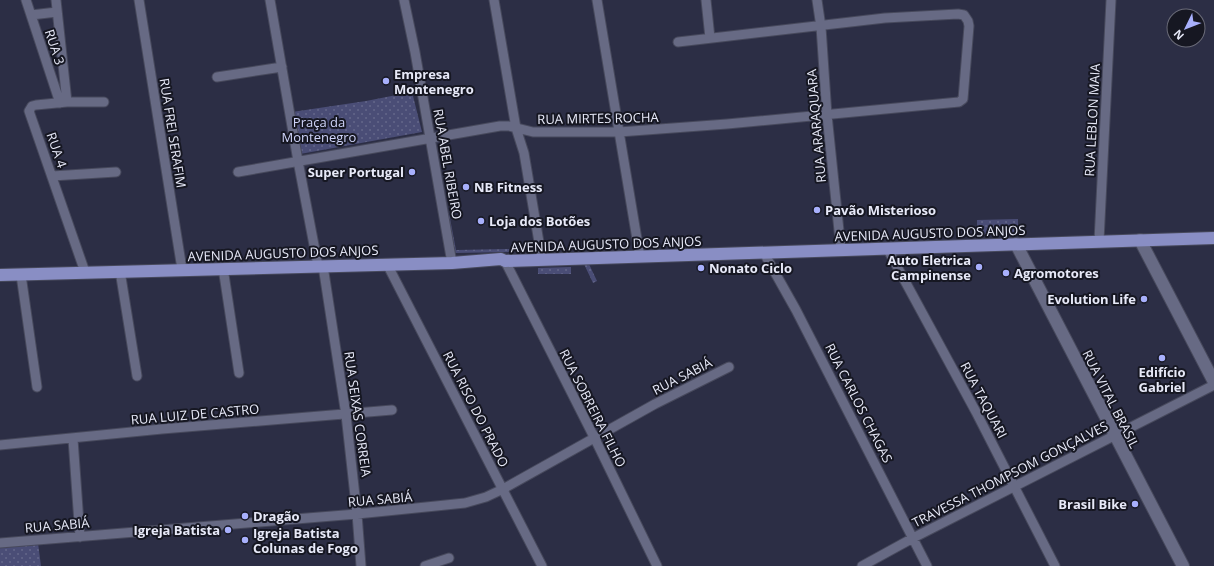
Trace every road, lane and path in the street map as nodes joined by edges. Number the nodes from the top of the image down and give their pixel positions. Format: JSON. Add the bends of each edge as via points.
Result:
{"nodes":[{"id":1,"x":26,"y":0,"type":"edge"},
{"id":2,"x":56,"y":0,"type":"edge"},
{"id":3,"x":139,"y":0,"type":"edge"},
{"id":4,"x":270,"y":0,"type":"edge"},
{"id":5,"x":404,"y":0,"type":"edge"},
{"id":6,"x":494,"y":0,"type":"edge"},
{"id":7,"x":597,"y":0,"type":"edge"},
{"id":8,"x":706,"y":0,"type":"edge"},
{"id":9,"x":817,"y":0,"type":"edge"},
{"id":10,"x":1111,"y":0,"type":"edge"},
{"id":11,"x":56,"y":12,"type":"junction"},
{"id":12,"x":31,"y":15,"type":"junction"},
{"id":13,"x":821,"y":26,"type":"junction"},
{"id":14,"x":710,"y":38,"type":"junction"},
{"id":15,"x":678,"y":42,"type":"dead end"},
{"id":16,"x":282,"y":67,"type":"junction"},
{"id":17,"x":217,"y":77,"type":"dead end"},
{"id":18,"x":63,"y":102,"type":"junction"},
{"id":19,"x":104,"y":102,"type":"dead end"},
{"id":20,"x":827,"y":115,"type":"junction"},
{"id":21,"x":516,"y":128,"type":"junction"},
{"id":22,"x":619,"y":132,"type":"junction"},
{"id":23,"x":430,"y":139,"type":"junction"},
{"id":24,"x":298,"y":162,"type":"junction"},
{"id":25,"x":116,"y":172,"type":"dead end"},
{"id":26,"x":238,"y":172,"type":"dead end"},
{"id":27,"x":52,"y":176,"type":"junction"},
{"id":28,"x":1214,"y":238,"type":"edge"},
{"id":29,"x":1140,"y":240,"type":"junction"},
{"id":30,"x":1100,"y":241,"type":"junction"},
{"id":31,"x":1016,"y":244,"type":"junction"},
{"id":32,"x":887,"y":248,"type":"junction"},
{"id":33,"x":841,"y":250,"type":"junction"},
{"id":34,"x":764,"y":253,"type":"junction"},
{"id":35,"x":640,"y":257,"type":"junction"},
{"id":36,"x":542,"y":260,"type":"junction"},
{"id":37,"x":504,"y":262,"type":"junction"},
{"id":38,"x":452,"y":263,"type":"junction"},
{"id":39,"x":387,"y":264,"type":"junction"},
{"id":40,"x":321,"y":266,"type":"junction"},
{"id":41,"x":223,"y":268,"type":"junction"},
{"id":42,"x":182,"y":269,"type":"junction"},
{"id":43,"x":120,"y":271,"type":"junction"},
{"id":44,"x":85,"y":272,"type":"junction"},
{"id":45,"x":0,"y":275,"type":"edge"},
{"id":46,"x":21,"y":275,"type":"junction"},
{"id":47,"x":729,"y":367,"type":"dead end"},
{"id":48,"x":239,"y":373,"type":"dead end"},
{"id":49,"x":137,"y":376,"type":"dead end"},
{"id":50,"x":1214,"y":382,"type":"edge"},
{"id":51,"x":1214,"y":385,"type":"edge"},
{"id":52,"x":37,"y":387,"type":"dead end"},
{"id":53,"x":392,"y":410,"type":"dead end"},
{"id":54,"x":346,"y":415,"type":"junction"},
{"id":55,"x":1114,"y":435,"type":"junction"},
{"id":56,"x":73,"y":439,"type":"junction"},
{"id":57,"x":595,"y":439,"type":"junction"},
{"id":58,"x":0,"y":445,"type":"edge"},
{"id":59,"x":1014,"y":486,"type":"junction"},
{"id":60,"x":503,"y":490,"type":"junction"},
{"id":61,"x":357,"y":514,"type":"junction"},
{"id":62,"x":80,"y":537,"type":"junction"},
{"id":63,"x":913,"y":538,"type":"junction"},
{"id":64,"x":0,"y":543,"type":"edge"},
{"id":65,"x":449,"y":558,"type":"dead end"},
{"id":66,"x":361,"y":566,"type":"edge"},
{"id":67,"x":425,"y":566,"type":"edge"},
{"id":68,"x":542,"y":566,"type":"edge"},
{"id":69,"x":657,"y":566,"type":"edge"},
{"id":70,"x":862,"y":566,"type":"edge"},
{"id":71,"x":927,"y":566,"type":"edge"},
{"id":72,"x":1055,"y":566,"type":"edge"},
{"id":73,"x":1182,"y":566,"type":"edge"}],
"edges":[{"from":1,"to":12,"type":"street","name":"RUA 3"},
{"from":2,"to":11,"type":"street"},
{"from":3,"to":42,"type":"street","name":"RUA FREI SERAFIM"},
{"from":4,"to":16,"type":"street","name":"RUA SEIXAS CORREIA"},
{"from":5,"to":23,"type":"street","name":"RUA ABEL RIBEIRO"},
{"from":6,"to":21,"type":"street"},
{"from":7,"to":22,"type":"street"},
{"from":8,"to":14,"type":"street"},
{"from":9,"to":13,"type":"street","name":"RUA ARARAQUARA"},
{"from":10,"to":30,"type":"street","name":"RUA LEBLON MAIA"},
{"from":11,"to":12,"type":"street"},
{"from":11,"to":18,"type":"street"},
{"from":12,"to":18,"type":"street","name":"RUA 3"},
{"from":13,"to":14,"type":"street"},
{"from":13,"to":20,"type":"street","name":"RUA ARARAQUARA"},
{"from":13,"to":20,"type":"street","name":"RUA MIRTES ROCHA","via":[[885,18],[962,14],[969,26],[962,100],[959,102]]},
{"from":14,"to":15,"type":"street"},
{"from":16,"to":17,"type":"street"},
{"from":16,"to":24,"type":"street","name":"RUA SEIXAS CORREIA"},
{"from":18,"to":19,"type":"street","name":"RUA 4"},
{"from":18,"to":27,"type":"street","name":"RUA 4","via":[[36,104],[29,111]]},
{"from":20,"to":22,"type":"street","name":"RUA MIRTES ROCHA"},
{"from":20,"to":33,"type":"street","name":"RUA ARARAQUARA"},
{"from":21,"to":22,"type":"street","name":"RUA MIRTES ROCHA","via":[[533,132]]},
{"from":21,"to":23,"type":"street","name":"RUA MIRTES ROCHA","via":[[500,126]]},
{"from":21,"to":36,"type":"street","via":[[524,153]]},
{"from":22,"to":35,"type":"street"},
{"from":23,"to":24,"type":"street","name":"RUA MIRTES ROCHA"},
{"from":23,"to":38,"type":"street","name":"RUA ABEL RIBEIRO"},
{"from":24,"to":26,"type":"street","name":"RUA MIRTES ROCHA"},
{"from":24,"to":40,"type":"street","name":"RUA SEIXAS CORREIA"},
{"from":25,"to":27,"type":"street"},
{"from":27,"to":44,"type":"street","name":"RUA 4"},
{"from":28,"to":29,"type":"main road","name":"AVENIDA AUGUSTO DOS ANJOS"},
{"from":29,"to":30,"type":"main road","name":"AVENIDA AUGUSTO DOS ANJOS"},
{"from":29,"to":50,"type":"street"},
{"from":30,"to":31,"type":"main road","name":"AVENIDA AUGUSTO DOS ANJOS"},
{"from":31,"to":32,"type":"main road","name":"AVENIDA AUGUSTO DOS ANJOS"},
{"from":31,"to":55,"type":"street","name":"RUA VITAL BRASIL"},
{"from":32,"to":33,"type":"main road","name":"AVENIDA AUGUSTO DOS ANJOS"},
{"from":32,"to":59,"type":"street","name":"RUA TAQUARI"},
{"from":33,"to":34,"type":"main road","name":"AVENIDA AUGUSTO DOS ANJOS"},
{"from":34,"to":35,"type":"main road","name":"AVENIDA AUGUSTO DOS ANJOS"},
{"from":34,"to":63,"type":"street","name":"RUA CARLOS CHAGAS"},
{"from":35,"to":36,"type":"main road","name":"AVENIDA AUGUSTO DOS ANJOS"},
{"from":36,"to":37,"type":"main road","name":"AVENIDA AUGUSTO DOS ANJOS"},
{"from":37,"to":38,"type":"main road","name":"AVENIDA AUGUSTO DOS ANJOS","via":[[501,259]]},
{"from":37,"to":57,"type":"street","name":"RUA SOBREIRA FILHO"},
{"from":38,"to":39,"type":"main road","name":"AVENIDA AUGUSTO DOS ANJOS"},
{"from":39,"to":40,"type":"main road","name":"AVENIDA AUGUSTO DOS ANJOS"},
{"from":39,"to":60,"type":"street","name":"RUA RISO DO PRADO"},
{"from":40,"to":41,"type":"main road","name":"AVENIDA AUGUSTO DOS ANJOS"},
{"from":40,"to":54,"type":"street","name":"RUA SEIXAS CORREIA"},
{"from":41,"to":42,"type":"main road","name":"AVENIDA AUGUSTO DOS ANJOS"},
{"from":41,"to":48,"type":"street"},
{"from":42,"to":43,"type":"main road","name":"AVENIDA AUGUSTO DOS ANJOS"},
{"from":43,"to":44,"type":"main road","name":"AVENIDA AUGUSTO DOS ANJOS"},
{"from":43,"to":49,"type":"street"},
{"from":44,"to":46,"type":"main road","name":"AVENIDA AUGUSTO DOS ANJOS"},
{"from":45,"to":46,"type":"main road","name":"AVENIDA AUGUSTO DOS ANJOS"},
{"from":46,"to":52,"type":"street"},
{"from":47,"to":57,"type":"street","name":"RUA SABIÁ","via":[[655,404]]},
{"from":51,"to":55,"type":"street","name":"TRAVESSA THOMPSOM GONÇALVES"},
{"from":53,"to":54,"type":"street","name":"RUA LUIZ DE CASTRO"},
{"from":54,"to":56,"type":"street","name":"RUA LUIZ DE CASTRO","via":[[162,429]]},
{"from":54,"to":61,"type":"street","name":"RUA SEIXAS CORREIA"},
{"from":55,"to":59,"type":"street","name":"TRAVESSA THOMPSOM GONÇALVES"},
{"from":55,"to":73,"type":"street","name":"RUA VITAL BRASIL"},
{"from":56,"to":58,"type":"street","name":"RUA LUIZ DE CASTRO"},
{"from":56,"to":62,"type":"street"},
{"from":57,"to":60,"type":"street","name":"RUA SABIÁ"},
{"from":57,"to":69,"type":"street","name":"RUA SOBREIRA FILHO"},
{"from":59,"to":63,"type":"street","name":"TRAVESSA THOMPSOM GONÇALVES"},
{"from":59,"to":72,"type":"street","name":"RUA TAQUARI"},
{"from":60,"to":61,"type":"street","name":"RUA SABIÁ","via":[[465,503]]},
{"from":60,"to":68,"type":"street","name":"RUA RISO DO PRADO"},
{"from":61,"to":62,"type":"street","name":"RUA SABIÁ"},
{"from":61,"to":66,"type":"street","name":"RUA SEIXAS CORREIA"},
{"from":62,"to":64,"type":"street","name":"RUA SABIÁ"},
{"from":63,"to":70,"type":"street","name":"TRAVESSA THOMPSOM GONÇALVES"},
{"from":63,"to":71,"type":"street","name":"RUA CARLOS CHAGAS"},
{"from":65,"to":67,"type":"street"}]}
